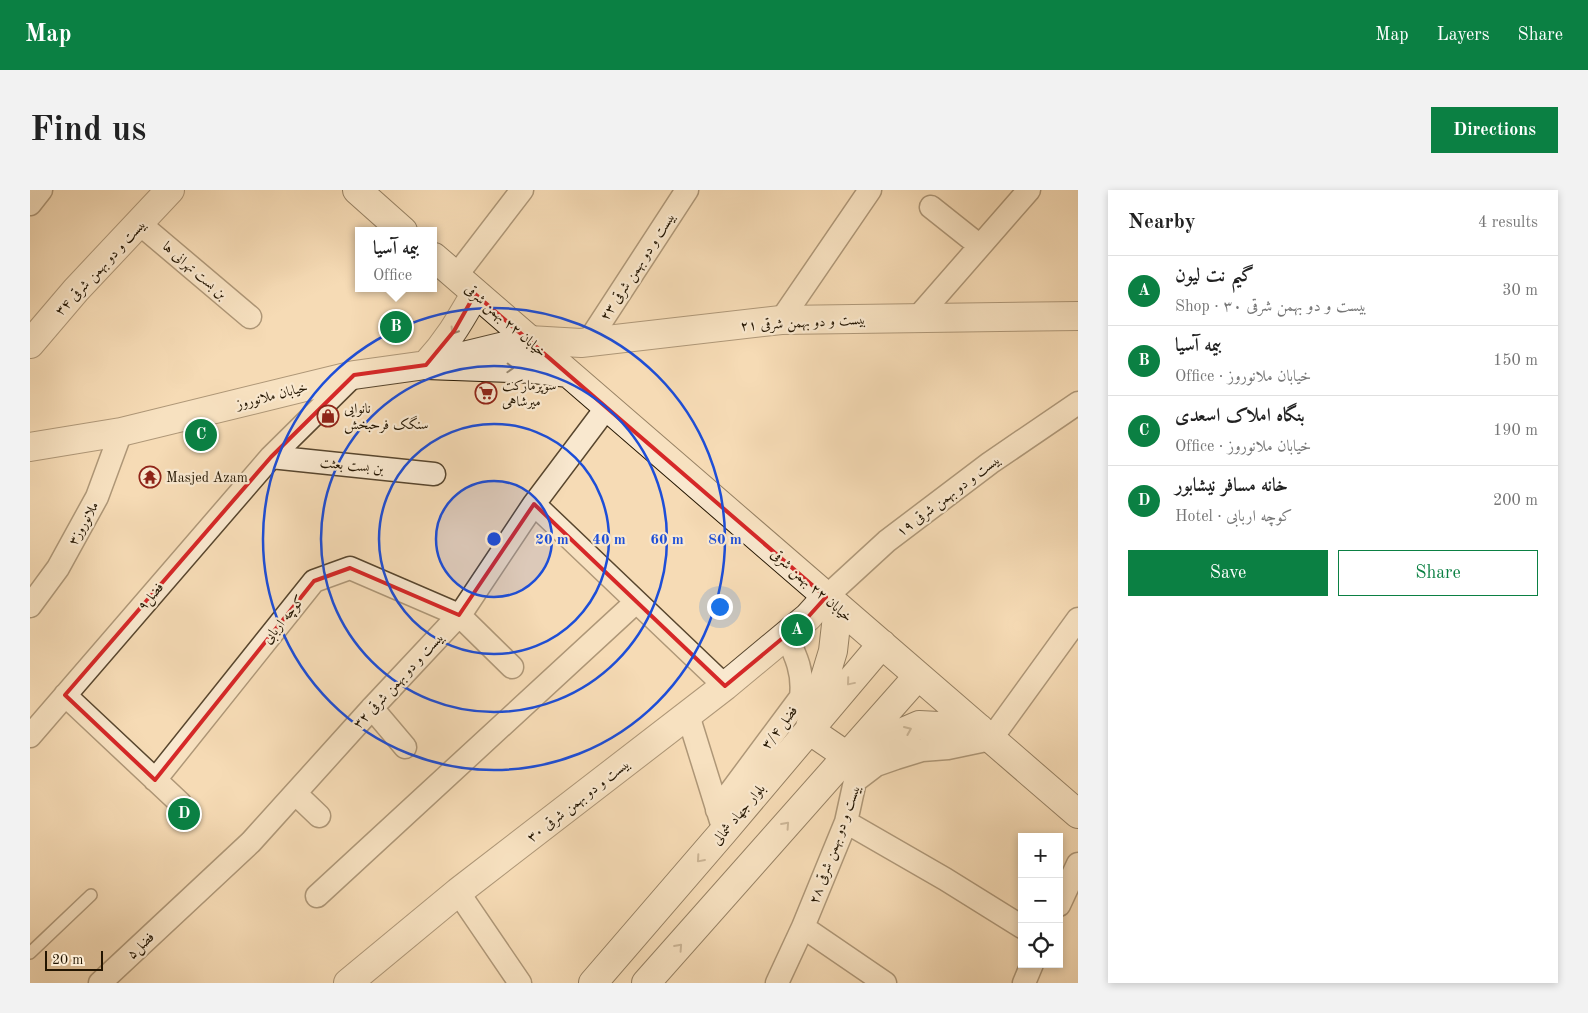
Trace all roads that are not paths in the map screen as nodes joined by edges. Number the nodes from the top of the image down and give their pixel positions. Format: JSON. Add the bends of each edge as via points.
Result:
{"nodes":[{"id":1,"x":42,"y":190,"type":"edge"},
{"id":2,"x":170,"y":190,"type":"edge"},
{"id":3,"x":357,"y":190,"type":"edge"},
{"id":4,"x":522,"y":190,"type":"edge"},
{"id":5,"x":687,"y":190,"type":"edge"},
{"id":6,"x":870,"y":190,"type":"edge"},
{"id":7,"x":1029,"y":190,"type":"edge"},
{"id":8,"x":30,"y":204,"type":"edge"},
{"id":9,"x":931,"y":207,"type":"dead end"},
{"id":10,"x":140,"y":224,"type":"junction"},
{"id":11,"x":399,"y":227,"type":"edge"},
{"id":12,"x":980,"y":246,"type":"junction"},
{"id":13,"x":437,"y":260,"type":"edge"},
{"id":14,"x":466,"y":285,"type":"junction"},
{"id":15,"x":1078,"y":316,"type":"edge"},
{"id":16,"x":250,"y":317,"type":"dead end"},
{"id":17,"x":918,"y":317,"type":"junction"},
{"id":18,"x":781,"y":320,"type":"junction"},
{"id":19,"x":529,"y":340,"type":"junction"},
{"id":20,"x":588,"y":342,"type":"junction"},
{"id":21,"x":30,"y":344,"type":"edge"},
{"id":22,"x":426,"y":365,"type":"junction"},
{"id":23,"x":568,"y":373,"type":"junction"},
{"id":24,"x":354,"y":375,"type":"junction"},
{"id":25,"x":1078,"y":403,"type":"edge"},
{"id":26,"x":607,"y":407,"type":"junction"},
{"id":27,"x":121,"y":432,"type":"junction"},
{"id":28,"x":30,"y":447,"type":"edge"},
{"id":29,"x":270,"y":457,"type":"junction"},
{"id":30,"x":434,"y":474,"type":"dead end"},
{"id":31,"x":534,"y":504,"type":"junction"},
{"id":32,"x":636,"y":602,"type":"junction"},
{"id":33,"x":832,"y":602,"type":"junction"},
{"id":34,"x":30,"y":606,"type":"edge"},
{"id":35,"x":459,"y":615,"type":"junction"},
{"id":36,"x":1078,"y":619,"type":"edge"},
{"id":37,"x":786,"y":635,"type":"junction"},
{"id":38,"x":882,"y":644,"type":"junction"},
{"id":39,"x":512,"y":667,"type":"dead end"},
{"id":40,"x":918,"y":676,"type":"junction"},
{"id":41,"x":725,"y":686,"type":"junction"},
{"id":42,"x":65,"y":695,"type":"junction"},
{"id":43,"x":372,"y":708,"type":"junction"},
{"id":44,"x":688,"y":715,"type":"junction"},
{"id":45,"x":809,"y":730,"type":"junction"},
{"id":46,"x":985,"y":734,"type":"junction"},
{"id":47,"x":30,"y":736,"type":"edge"},
{"id":48,"x":405,"y":748,"type":"dead end"},
{"id":49,"x":847,"y":756,"type":"junction"},
{"id":50,"x":156,"y":780,"type":"junction"},
{"id":51,"x":296,"y":794,"type":"junction"},
{"id":52,"x":180,"y":803,"type":"dead end"},
{"id":53,"x":1078,"y":814,"type":"edge"},
{"id":54,"x":319,"y":816,"type":"dead end"},
{"id":55,"x":721,"y":821,"type":"junction"},
{"id":56,"x":846,"y":822,"type":"junction"},
{"id":57,"x":1078,"y":864,"type":"edge"},
{"id":58,"x":458,"y":892,"type":"junction"},
{"id":59,"x":91,"y":895,"type":"dead end"},
{"id":60,"x":317,"y":896,"type":"dead end"},
{"id":61,"x":1063,"y":896,"type":"edge"},
{"id":62,"x":1018,"y":925,"type":"edge"},
{"id":63,"x":803,"y":927,"type":"junction"},
{"id":64,"x":159,"y":928,"type":"joint"},
{"id":65,"x":30,"y":953,"type":"edge"},
{"id":66,"x":1030,"y":968,"type":"edge"},
{"id":67,"x":100,"y":983,"type":"edge"},
{"id":68,"x":348,"y":983,"type":"edge"},
{"id":69,"x":520,"y":983,"type":"edge"},
{"id":70,"x":593,"y":983,"type":"edge"},
{"id":71,"x":646,"y":983,"type":"edge"},
{"id":72,"x":777,"y":983,"type":"edge"},
{"id":73,"x":885,"y":983,"type":"edge"},
{"id":74,"x":1024,"y":983,"type":"edge"}],
"edges":[{"from":1,"to":8,"type":"street"},
{"from":2,"to":10,"type":"main road","name":"بیست و دو بهمن شرقی ۳۴"},
{"from":3,"to":11,"type":"main road"},
{"from":4,"to":14,"type":"street"},
{"from":5,"to":20,"type":"street","name":"بیست و دو بهمن شرقی ۲۳"},
{"from":6,"to":18,"type":"street"},
{"from":7,"to":12,"type":"street"},
{"from":9,"to":12,"type":"street"},
{"from":10,"to":16,"type":"street","name":"بن بست تهرانی ها"},
{"from":10,"to":21,"type":"main road","name":"بیست و دو بهمن شرقی ۳۴","via":[[76,290]]},
{"from":12,"to":17,"type":"street"},
{"from":13,"to":14,"type":"main road","name":"خیابان ۲۲ بهمن شرقی"},
{"from":14,"to":19,"type":"main road","name":"خیابان ۲۲ بهمن شرقی"},
{"from":14,"to":22,"type":"main road","one_way":true,"via":[[454,331]]},
{"from":15,"to":17,"type":"main road","name":"بیست و دو بهمن شرقی ۲۱"},
{"from":17,"to":18,"type":"main road","name":"بیست و دو بهمن شرقی ۲۱"},
{"from":18,"to":20,"type":"main road","name":"بیست و دو بهمن شرقی ۲۱"},
{"from":19,"to":20,"type":"main road","name":"بیست و دو بهمن شرقی ۲۱"},
{"from":19,"to":22,"type":"main road","name":"خیابان ملانوروز"},
{"from":19,"to":23,"type":"main road","name":"خیابان ۲۲ بهمن شرقی"},
{"from":22,"to":23,"type":"main road","one_way":true},
{"from":22,"to":24,"type":"main road","name":"خیابان ملانوروز"},
{"from":23,"to":26,"type":"main road","name":"خیابان ۲۲ بهمن شرقی"},
{"from":24,"to":27,"type":"main road","name":"خیابان ملانوروز"},
{"from":24,"to":29,"type":"street","name":"فضل۹"},
{"from":25,"to":33,"type":"street","name":"بیست و دو بهمن شرقی ۱۹","via":[[990,463],[887,541]]},
{"from":26,"to":31,"type":"street","name":"بیست و دو بهمن شرقی ۳۲"},
{"from":26,"to":33,"type":"main road","name":"خیابان ۲۲ بهمن شرقی"},
{"from":27,"to":28,"type":"main road","name":"خیابان ملانوروز"},
{"from":27,"to":34,"type":"street","name":"ملانوروز۳","via":[[97,497],[58,568]]},
{"from":29,"to":30,"type":"street","name":"بن بست بعثت"},
{"from":29,"to":42,"type":"street","name":"فضل۹"},
{"from":31,"to":32,"type":"street"},
{"from":31,"to":35,"type":"street","name":"بیست و دو بهمن شرقی ۳۲"},
{"from":32,"to":41,"type":"street"},
{"from":32,"to":60,"type":"street"},
{"from":33,"to":37,"type":"main road","name":"بیست و دو بهمن شرقی ۳۰"},
{"from":33,"to":38,"type":"main road","name":"خیابان ۲۲ بهمن شرقی"},
{"from":33,"to":45,"type":"main road","via":[[833,652]]},
{"from":35,"to":39,"type":"street"},
{"from":35,"to":43,"type":"street","name":"بیست و دو بهمن شرقی ۳۲"},
{"from":35,"to":50,"type":"street","name":"کوچه اربابی","via":[[350,568],[314,581]]},
{"from":36,"to":46,"type":"street"},
{"from":37,"to":41,"type":"main road","name":"بیست و دو بهمن شرقی ۳۰"},
{"from":37,"to":55,"type":"street","name":"فضل ۳/۴","via":[[800,667],[802,697]]},
{"from":38,"to":40,"type":"main road","name":"خیابان ۲۲ بهمن شرقی"},
{"from":38,"to":45,"type":"main road","name":"بلوار جهاد شمالی","one_way":true},
{"from":40,"to":46,"type":"main road","name":"خیابان ۲۲ بهمن شرقی"},
{"from":40,"to":49,"type":"main road"},
{"from":41,"to":44,"type":"main road","name":"بیست و دو بهمن شرقی ۳۰"},
{"from":42,"to":47,"type":"street","name":"فضل۹"},
{"from":42,"to":50,"type":"street"},
{"from":43,"to":48,"type":"street"},
{"from":43,"to":51,"type":"street","name":"بیست و دو بهمن شرقی ۳۲"},
{"from":44,"to":55,"type":"street"},
{"from":44,"to":58,"type":"main road","name":"بیست و دو بهمن شرقی ۳۰"},
{"from":45,"to":49,"type":"main road"},
{"from":45,"to":55,"type":"main road","name":"بلوار جهاد شمالی"},
{"from":49,"to":46,"type":"main road","one_way":true,"via":[[919,725]]},
{"from":46,"to":53,"type":"main road","name":"خیابان ۲۲ بهمن شرقی"},
{"from":46,"to":56,"type":"street","name":"بیست و دو بهمن شرقی ۲۸","via":[[948,748],[922,750],[876,765],[855,781]]},
{"from":71,"to":49,"type":"main road","one_way":true},
{"from":50,"to":52,"type":"street"},
{"from":51,"to":54,"type":"street"},
{"from":51,"to":64,"type":"street","name":"بیست و دو بهمن شرقی ۳۲","via":[[251,842]]},
{"from":55,"to":70,"type":"main road","name":"بلوار جهاد شمالی","one_way":true},
{"from":56,"to":62,"type":"street"},
{"from":56,"to":63,"type":"street","name":"بیست و دو بهمن شرقی ۲۸"},
{"from":57,"to":61,"type":"street"},
{"from":58,"to":68,"type":"main road","name":"بیست و دو بهمن شرقی ۳۰"},
{"from":58,"to":69,"type":"street"},
{"from":59,"to":65,"type":"lane"},
{"from":63,"to":72,"type":"street","name":"بیست و دو بهمن شرقی ۲۸"},
{"from":63,"to":73,"type":"street"},
{"from":64,"to":67,"type":"street","name":"فضل۵"},
{"from":66,"to":74,"type":"street"}]}
